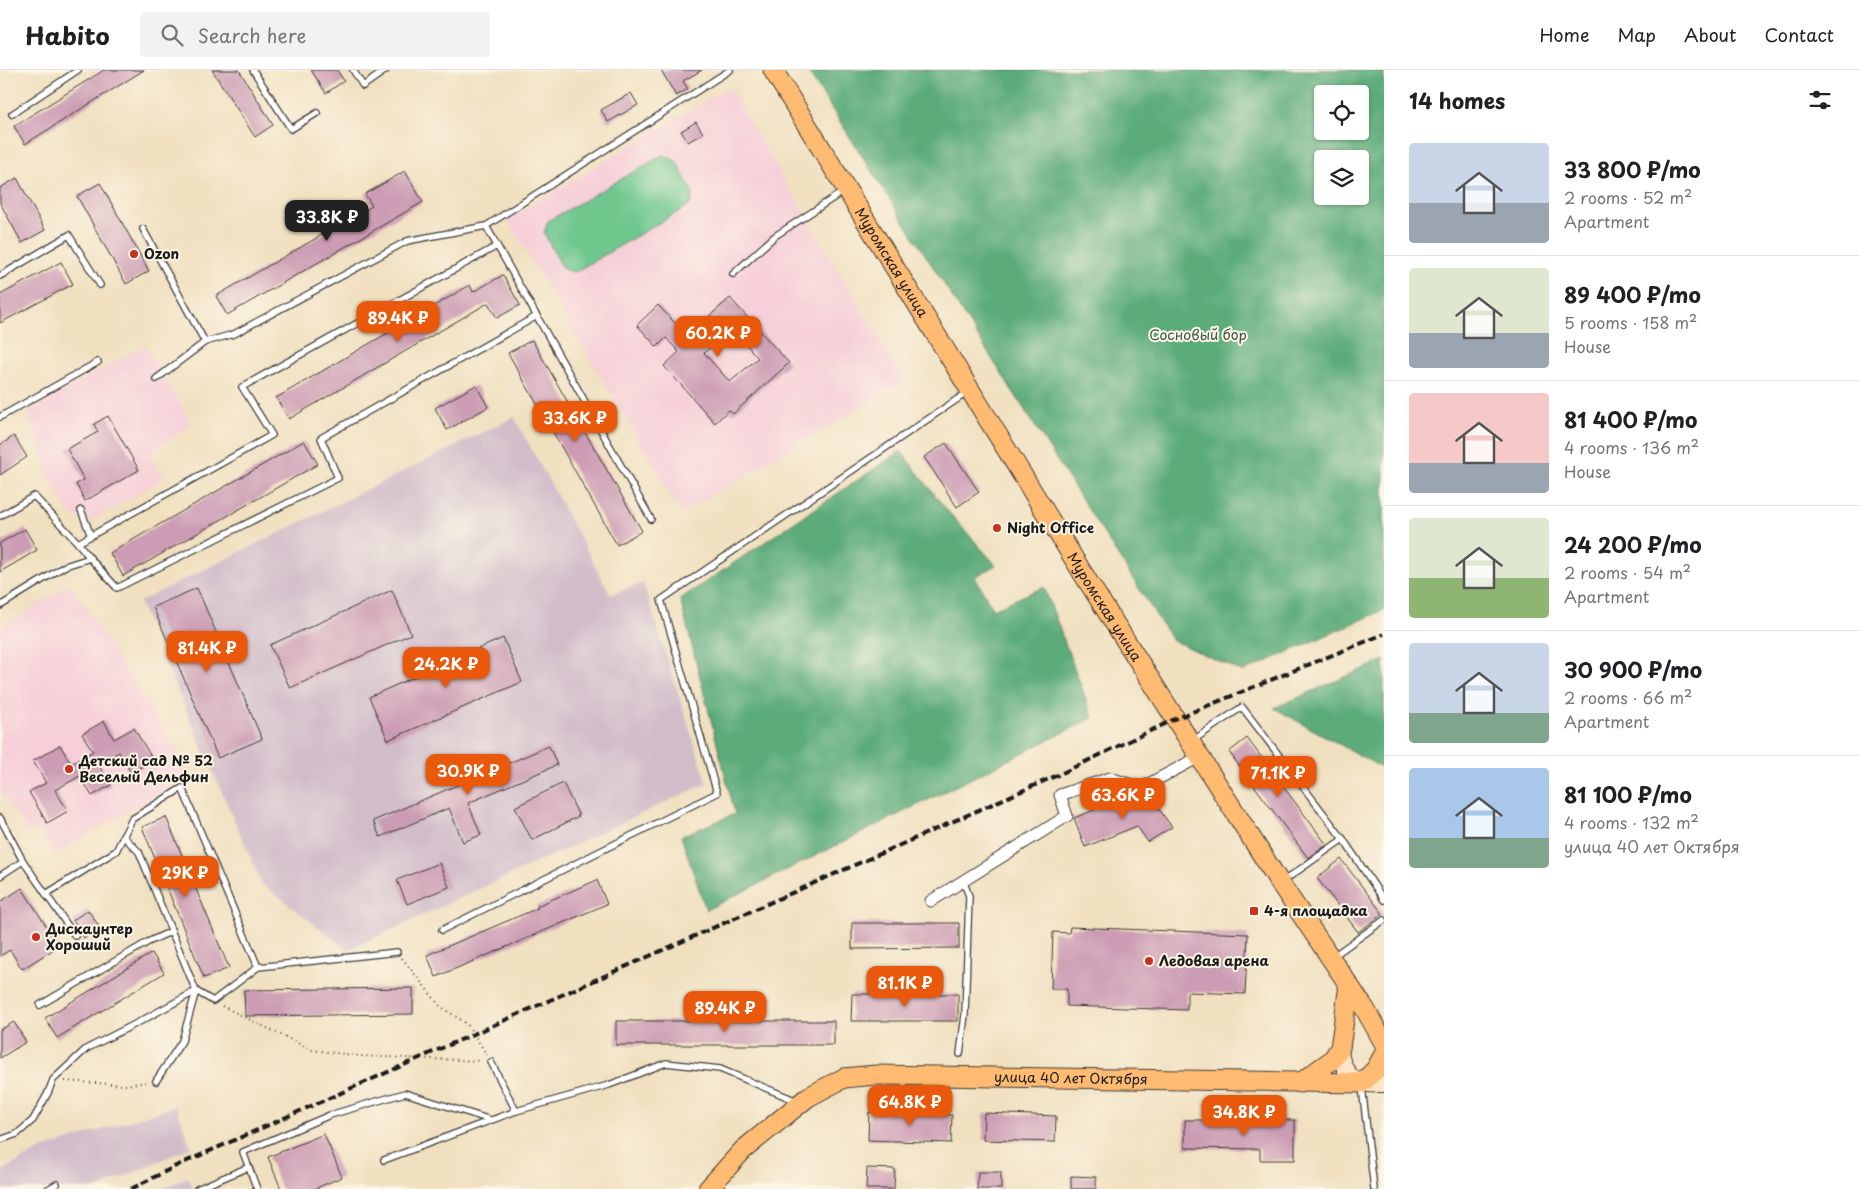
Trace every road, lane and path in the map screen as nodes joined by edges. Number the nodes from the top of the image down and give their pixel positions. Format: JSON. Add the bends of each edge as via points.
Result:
{"nodes":[{"id":1,"x":78,"y":70,"type":"edge"},
{"id":2,"x":253,"y":70,"type":"edge"},
{"id":3,"x":353,"y":70,"type":"edge"},
{"id":4,"x":386,"y":70,"type":"edge"},
{"id":5,"x":730,"y":70,"type":"edge"},
{"id":6,"x":773,"y":70,"type":"edge"},
{"id":7,"x":317,"y":113,"type":"dead end"},
{"id":8,"x":12,"y":114,"type":"dead end"},
{"id":9,"x":846,"y":190,"type":"junction"},
{"id":10,"x":486,"y":226,"type":"junction"},
{"id":11,"x":143,"y":229,"type":"dead end"},
{"id":12,"x":497,"y":246,"type":"junction"},
{"id":13,"x":733,"y":274,"type":"dead end"},
{"id":14,"x":0,"y":276,"type":"edge"},
{"id":15,"x":100,"y":285,"type":"dead end"},
{"id":16,"x":537,"y":316,"type":"junction"},
{"id":17,"x":205,"y":342,"type":"junction"},
{"id":18,"x":98,"y":362,"type":"dead end"},
{"id":19,"x":156,"y":379,"type":"dead end"},
{"id":20,"x":970,"y":391,"type":"junction"},
{"id":21,"x":0,"y":417,"type":"edge"},
{"id":22,"x":81,"y":510,"type":"dead end"},
{"id":23,"x":0,"y":516,"type":"edge"},
{"id":24,"x":651,"y":519,"type":"dead end"},
{"id":25,"x":92,"y":536,"type":"junction"},
{"id":26,"x":78,"y":543,"type":"junction"},
{"id":27,"x":90,"y":558,"type":"junction"},
{"id":28,"x":0,"y":606,"type":"edge"},
{"id":29,"x":1195,"y":750,"type":"junction"},
{"id":30,"x":0,"y":818,"type":"edge"},
{"id":31,"x":123,"y":836,"type":"junction"},
{"id":32,"x":1342,"y":839,"type":"junction"},
{"id":33,"x":23,"y":861,"type":"junction"},
{"id":34,"x":0,"y":876,"type":"edge"},
{"id":35,"x":964,"y":880,"type":"junction"},
{"id":36,"x":1280,"y":883,"type":"junction"},
{"id":37,"x":46,"y":894,"type":"junction"},
{"id":38,"x":931,"y":900,"type":"dead end"},
{"id":39,"x":1384,"y":900,"type":"edge"},
{"id":40,"x":1384,"y":920,"type":"edge"},
{"id":41,"x":442,"y":930,"type":"dead end"},
{"id":42,"x":172,"y":931,"type":"junction"},
{"id":43,"x":75,"y":936,"type":"dead end"},
{"id":44,"x":397,"y":952,"type":"joint"},
{"id":45,"x":1330,"y":958,"type":"junction"},
{"id":46,"x":258,"y":967,"type":"junction"},
{"id":47,"x":1350,"y":985,"type":"junction"},
{"id":48,"x":196,"y":991,"type":"junction"},
{"id":49,"x":213,"y":1001,"type":"junction"},
{"id":50,"x":40,"y":1005,"type":"dead end"},
{"id":51,"x":1383,"y":1039,"type":"edge"},
{"id":52,"x":1340,"y":1048,"type":"junction"},
{"id":53,"x":960,"y":1054,"type":"dead end"},
{"id":54,"x":1384,"y":1054,"type":"edge"},
{"id":55,"x":491,"y":1062,"type":"junction"},
{"id":56,"x":53,"y":1080,"type":"junction"},
{"id":57,"x":156,"y":1081,"type":"joint"},
{"id":58,"x":1300,"y":1083,"type":"junction"},
{"id":59,"x":1362,"y":1083,"type":"junction"},
{"id":60,"x":1384,"y":1084,"type":"edge"},
{"id":61,"x":801,"y":1102,"type":"junction"},
{"id":62,"x":516,"y":1111,"type":"junction"},
{"id":63,"x":491,"y":1120,"type":"junction"},
{"id":64,"x":0,"y":1140,"type":"edge"},
{"id":65,"x":384,"y":1160,"type":"dead end"},
{"id":66,"x":249,"y":1167,"type":"junction"},
{"id":67,"x":57,"y":1184,"type":"dead end"},
{"id":68,"x":48,"y":1189,"type":"edge"},
{"id":69,"x":198,"y":1189,"type":"edge"},
{"id":70,"x":257,"y":1189,"type":"edge"},
{"id":71,"x":708,"y":1189,"type":"edge"},
{"id":72,"x":1374,"y":1189,"type":"edge"}],
"edges":[{"from":1,"to":8,"type":"lane"},
{"from":2,"to":7,"type":"lane","via":[[291,128]]},
{"from":3,"to":4,"type":"lane","via":[[363,86]]},
{"from":5,"to":10,"type":"lane"},
{"from":6,"to":9,"type":"main road","name":"Муромская улица"},
{"from":9,"to":13,"type":"lane","via":[[775,236]]},
{"from":9,"to":20,"type":"main road","name":"Муромская улица"},
{"from":10,"to":12,"type":"lane"},
{"from":10,"to":17,"type":"lane","via":[[407,241],[234,334]]},
{"from":11,"to":17,"type":"lane"},
{"from":12,"to":16,"type":"lane"},
{"from":12,"to":25,"type":"lane","via":[[242,387],[272,435]]},
{"from":14,"to":15,"type":"lane","via":[[69,235]]},
{"from":16,"to":24,"type":"lane"},
{"from":16,"to":27,"type":"lane","via":[[322,438],[338,478],[117,588]]},
{"from":17,"to":19,"type":"lane"},
{"from":18,"to":21,"type":"lane"},
{"from":20,"to":29,"type":"main road","name":"Муромская улица"},
{"from":20,"to":41,"type":"lane","via":[[661,600],[717,793]]},
{"from":22,"to":25,"type":"lane"},
{"from":23,"to":26,"type":"lane","via":[[34,496]]},
{"from":25,"to":26,"type":"lane"},
{"from":26,"to":27,"type":"lane"},
{"from":27,"to":28,"type":"lane","via":[[65,566]]},
{"from":29,"to":32,"type":"lane","via":[[1242,708]]},
{"from":29,"to":35,"type":"street","via":[[1141,788],[1110,778],[1060,795],[1067,816]]},
{"from":29,"to":36,"type":"main road","name":"Муромская улица"},
{"from":30,"to":33,"type":"lane"},
{"from":31,"to":37,"type":"lane","via":[[116,851]]},
{"from":31,"to":42,"type":"lane","via":[[140,852]]},
{"from":31,"to":46,"type":"lane","via":[[132,819],[182,788]]},
{"from":32,"to":36,"type":"lane"},
{"from":32,"to":39,"type":"lane"},
{"from":33,"to":34,"type":"lane"},
{"from":33,"to":37,"type":"lane"},
{"from":35,"to":38,"type":"street"},
{"from":35,"to":53,"type":"lane","via":[[969,896],[965,1015]]},
{"from":36,"to":45,"type":"main road","name":"Муромская улица"},
{"from":37,"to":43,"type":"lane"},
{"from":40,"to":45,"type":"lane"},
{"from":42,"to":48,"type":"lane"},
{"from":42,"to":50,"type":"lane"},
{"from":44,"to":46,"type":"lane"},
{"from":44,"to":55,"type":"path","via":[[440,1006],[467,1024]]},
{"from":45,"to":47,"type":"main road","name":"Муромская улица"},
{"from":46,"to":49,"type":"lane"},
{"from":47,"to":51,"type":"main road","name":"Муромская улица"},
{"from":47,"to":52,"type":"main road"},
{"from":48,"to":49,"type":"lane"},
{"from":48,"to":56,"type":"lane","via":[[86,1048]]},
{"from":48,"to":57,"type":"lane","via":[[182,1041]]},
{"from":49,"to":55,"type":"path","via":[[312,1050],[360,1056]]},
{"from":52,"to":58,"type":"main road","via":[[1332,1060]]},
{"from":52,"to":59,"type":"main road","via":[[1345,1069]]},
{"from":54,"to":59,"type":"main road","via":[[1376,1069]]},
{"from":55,"to":62,"type":"lane"},
{"from":56,"to":57,"type":"path","via":[[126,1085]]},
{"from":56,"to":64,"type":"lane","via":[[33,1120],[17,1134]]},
{"from":58,"to":59,"type":"main road","name":"улица 40 лет Октября"},
{"from":58,"to":61,"type":"main road","name":"улица 40 лет Октября","via":[[876,1075],[844,1078]]},
{"from":59,"to":60,"type":"main road","name":"улица 40 лет Октября"},
{"from":59,"to":72,"type":"lane"},
{"from":61,"to":62,"type":"lane","via":[[720,1069],[666,1062],[609,1085]]},
{"from":61,"to":71,"type":"main road","name":"улица 40 лет Октября","via":[[743,1150]]},
{"from":62,"to":63,"type":"lane"},
{"from":63,"to":65,"type":"lane"},
{"from":63,"to":66,"type":"lane","via":[[405,1093],[330,1115],[244,1152]]},
{"from":66,"to":69,"type":"lane"},
{"from":66,"to":70,"type":"lane"},
{"from":67,"to":68,"type":"lane"}]}
